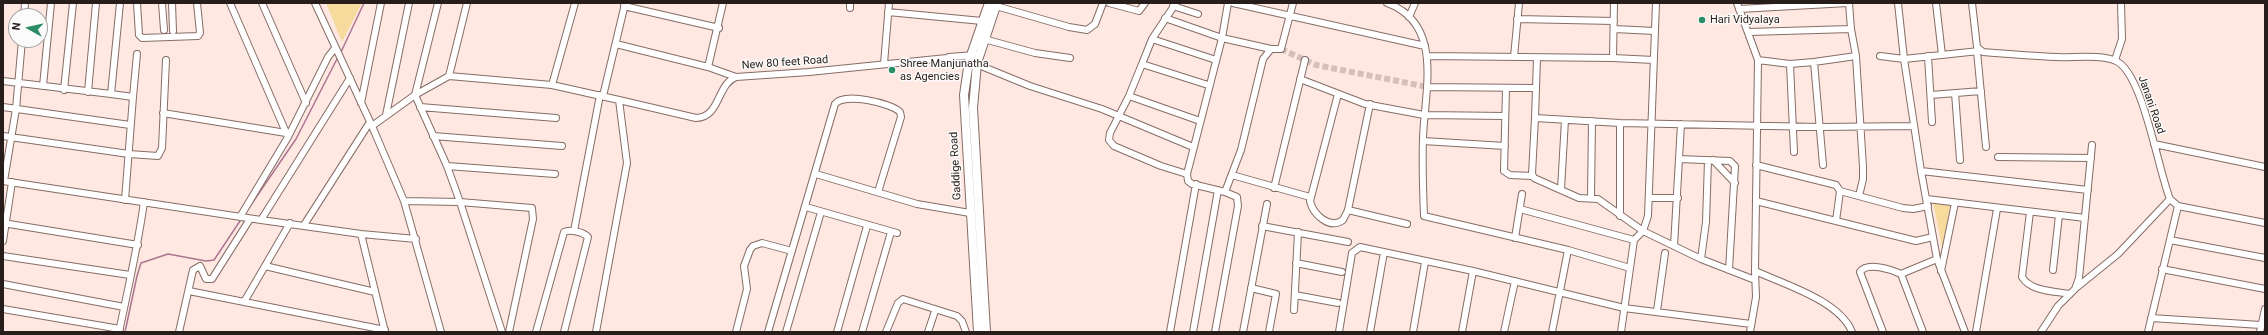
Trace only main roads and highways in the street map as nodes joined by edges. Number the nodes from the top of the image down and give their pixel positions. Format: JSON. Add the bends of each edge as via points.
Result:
{"nodes":[{"id":1,"x":994,"y":4,"type":"edge"},
{"id":2,"x":974,"y":58,"type":"junction"},
{"id":3,"x":978,"y":332,"type":"edge"},
{"id":4,"x":986,"y":332,"type":"edge"}],
"edges":[{"from":1,"to":2,"type":"main road","name":"Gaddige Road","via":[[984,39]]},
{"from":1,"to":2,"type":"main road","name":"Gaddige Road","via":[[982,21]]},
{"from":2,"to":3,"type":"main road","name":"Gaddige Road","via":[[964,110]]},
{"from":2,"to":4,"type":"main road","name":"Gaddige Road","via":[[973,121]]}]}
